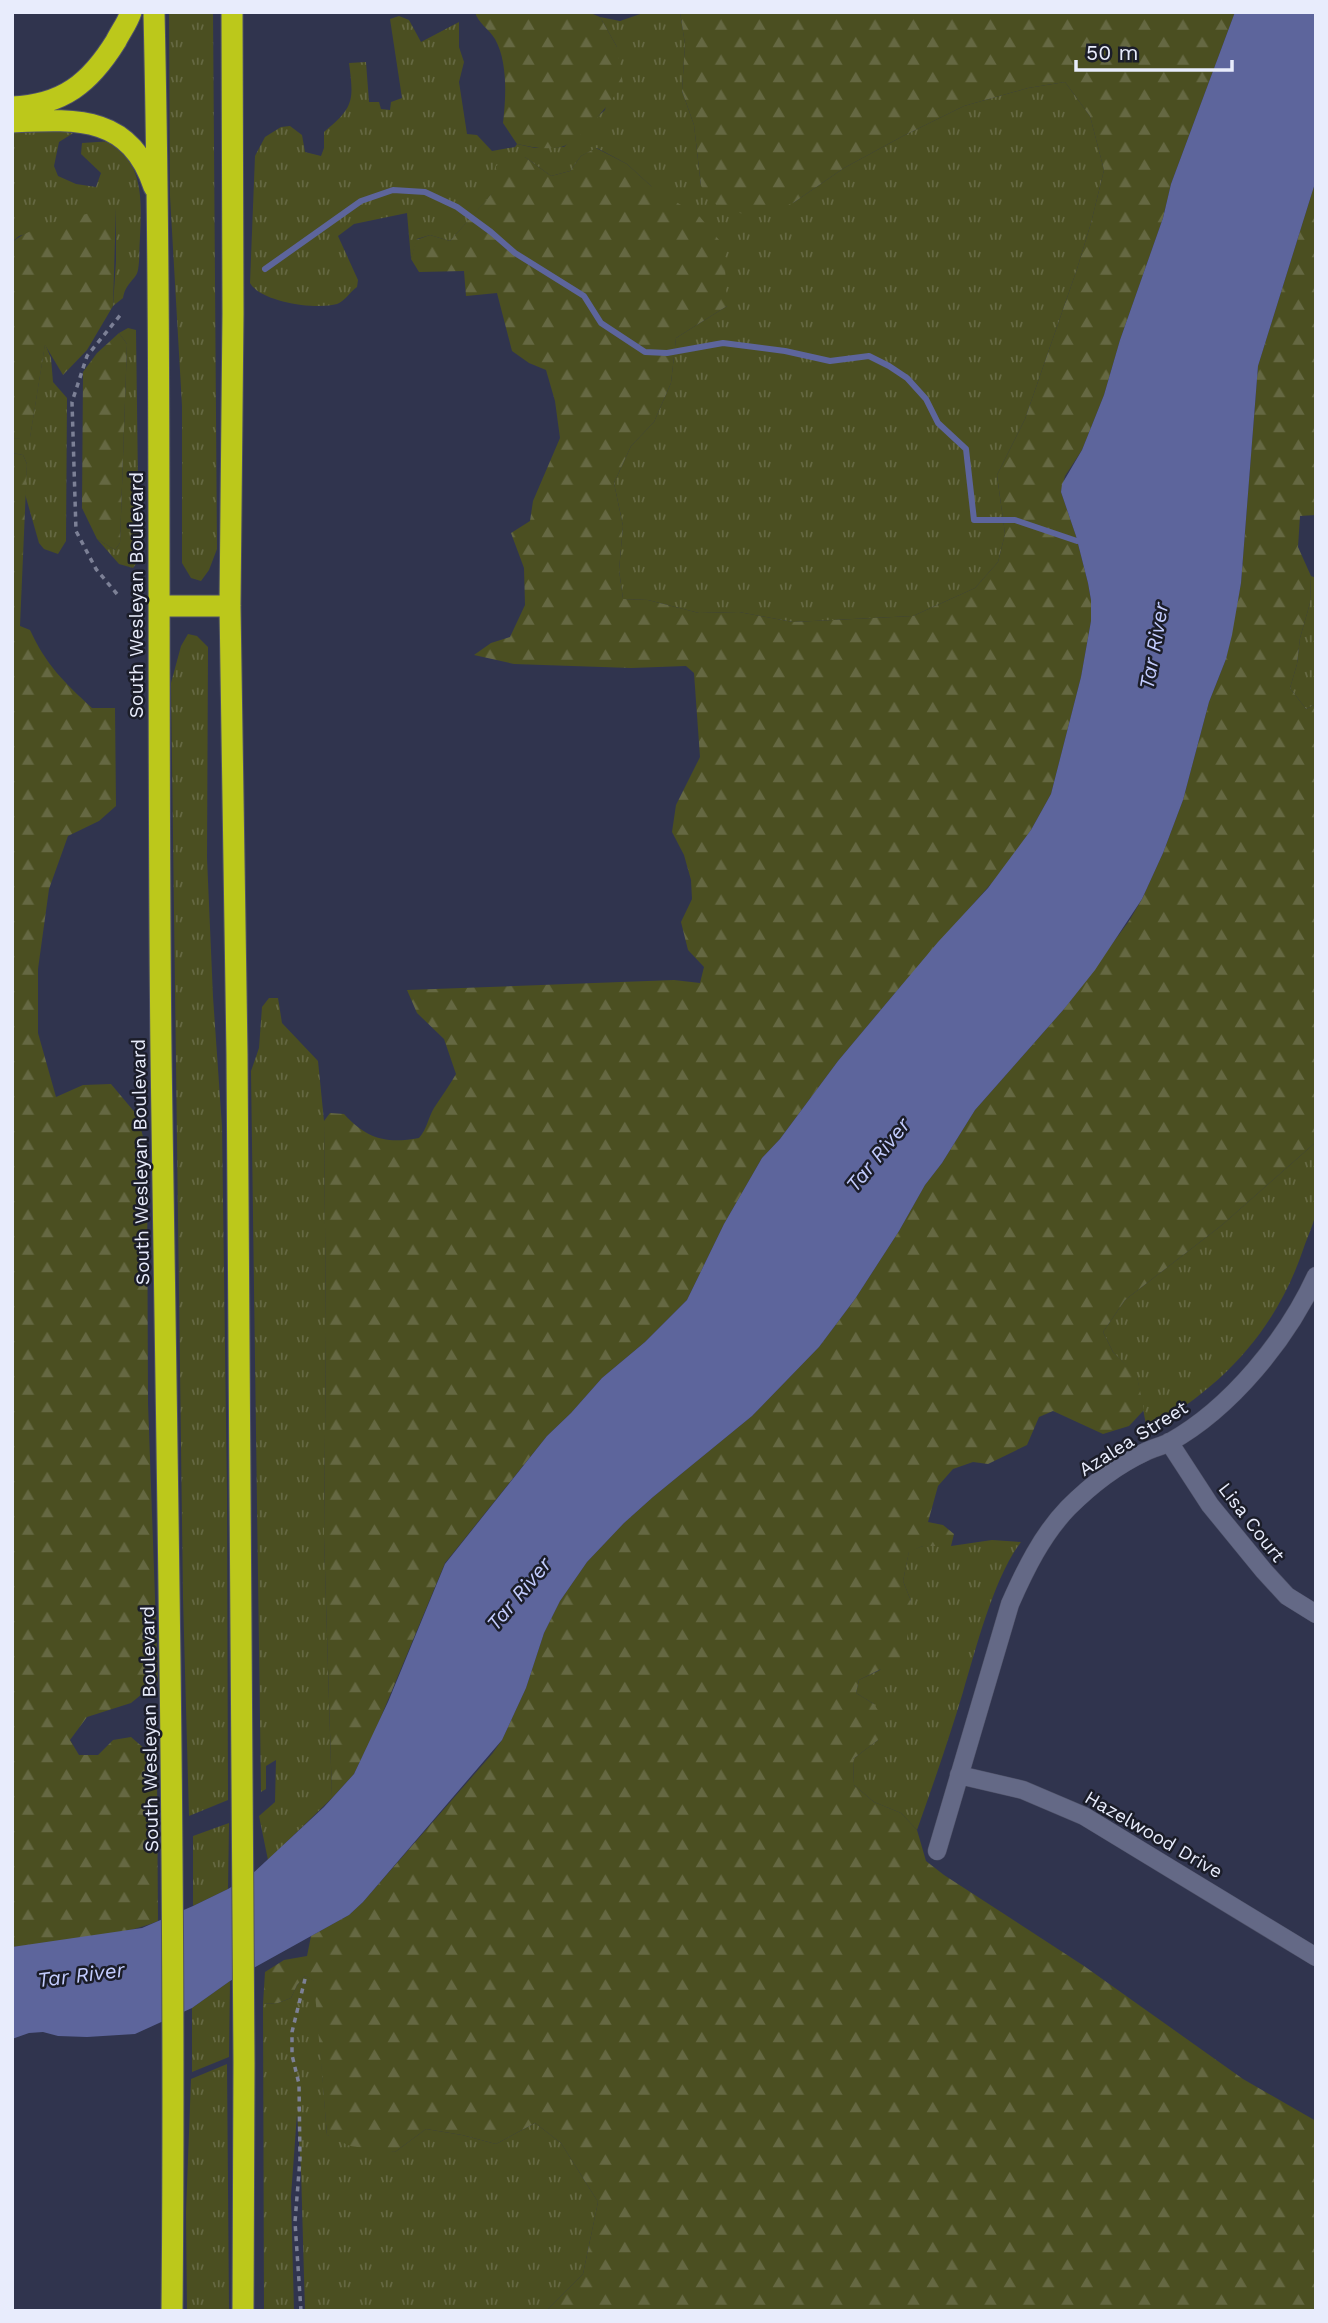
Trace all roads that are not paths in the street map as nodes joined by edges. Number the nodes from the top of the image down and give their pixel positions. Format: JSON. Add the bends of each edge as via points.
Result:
{"nodes":[{"id":1,"x":131,"y":12,"type":"edge"},
{"id":2,"x":154,"y":12,"type":"edge"},
{"id":3,"x":232,"y":12,"type":"edge"},
{"id":4,"x":12,"y":107,"type":"edge"},
{"id":5,"x":12,"y":122,"type":"edge"},
{"id":6,"x":159,"y":202,"type":"junction"},
{"id":7,"x":159,"y":606,"type":"junction"},
{"id":8,"x":230,"y":606,"type":"junction"},
{"id":9,"x":1316,"y":1276,"type":"edge"},
{"id":10,"x":1169,"y":1443,"type":"junction"},
{"id":11,"x":1316,"y":1614,"type":"edge"},
{"id":12,"x":959,"y":1775,"type":"junction"},
{"id":13,"x":937,"y":1851,"type":"dead end"},
{"id":14,"x":1316,"y":1957,"type":"edge"},
{"id":15,"x":172,"y":2311,"type":"edge"},
{"id":16,"x":243,"y":2311,"type":"edge"}],
"edges":[{"from":1,"to":4,"type":"highway","via":[[97,70],[78,88],[49,102]]},
{"from":2,"to":6,"type":"highway","name":"South Wesleyan Boulevard"},
{"from":3,"to":8,"type":"highway"},
{"from":5,"to":6,"type":"highway","via":[[78,122],[122,137],[147,168]]},
{"from":6,"to":7,"type":"highway","name":"South Wesleyan Boulevard"},
{"from":7,"to":8,"type":"highway"},
{"from":7,"to":15,"type":"highway","name":"South Wesleyan Boulevard","via":[[173,1827]]},
{"from":8,"to":16,"type":"highway","via":[[237,1054]]},
{"from":9,"to":10,"type":"street","name":"Azalea Street","via":[[1263,1361],[1204,1418]]},
{"from":10,"to":11,"type":"street","name":"Lisa Court","via":[[1210,1505],[1264,1572]]},
{"from":10,"to":12,"type":"street","name":"Azalea Street","via":[[1146,1451],[1092,1487],[1051,1529],[1010,1604]]},
{"from":12,"to":13,"type":"street","name":"Azalea Street"},
{"from":12,"to":14,"type":"street","name":"Hazelwood Drive","via":[[1023,1790],[1084,1816]]}]}
